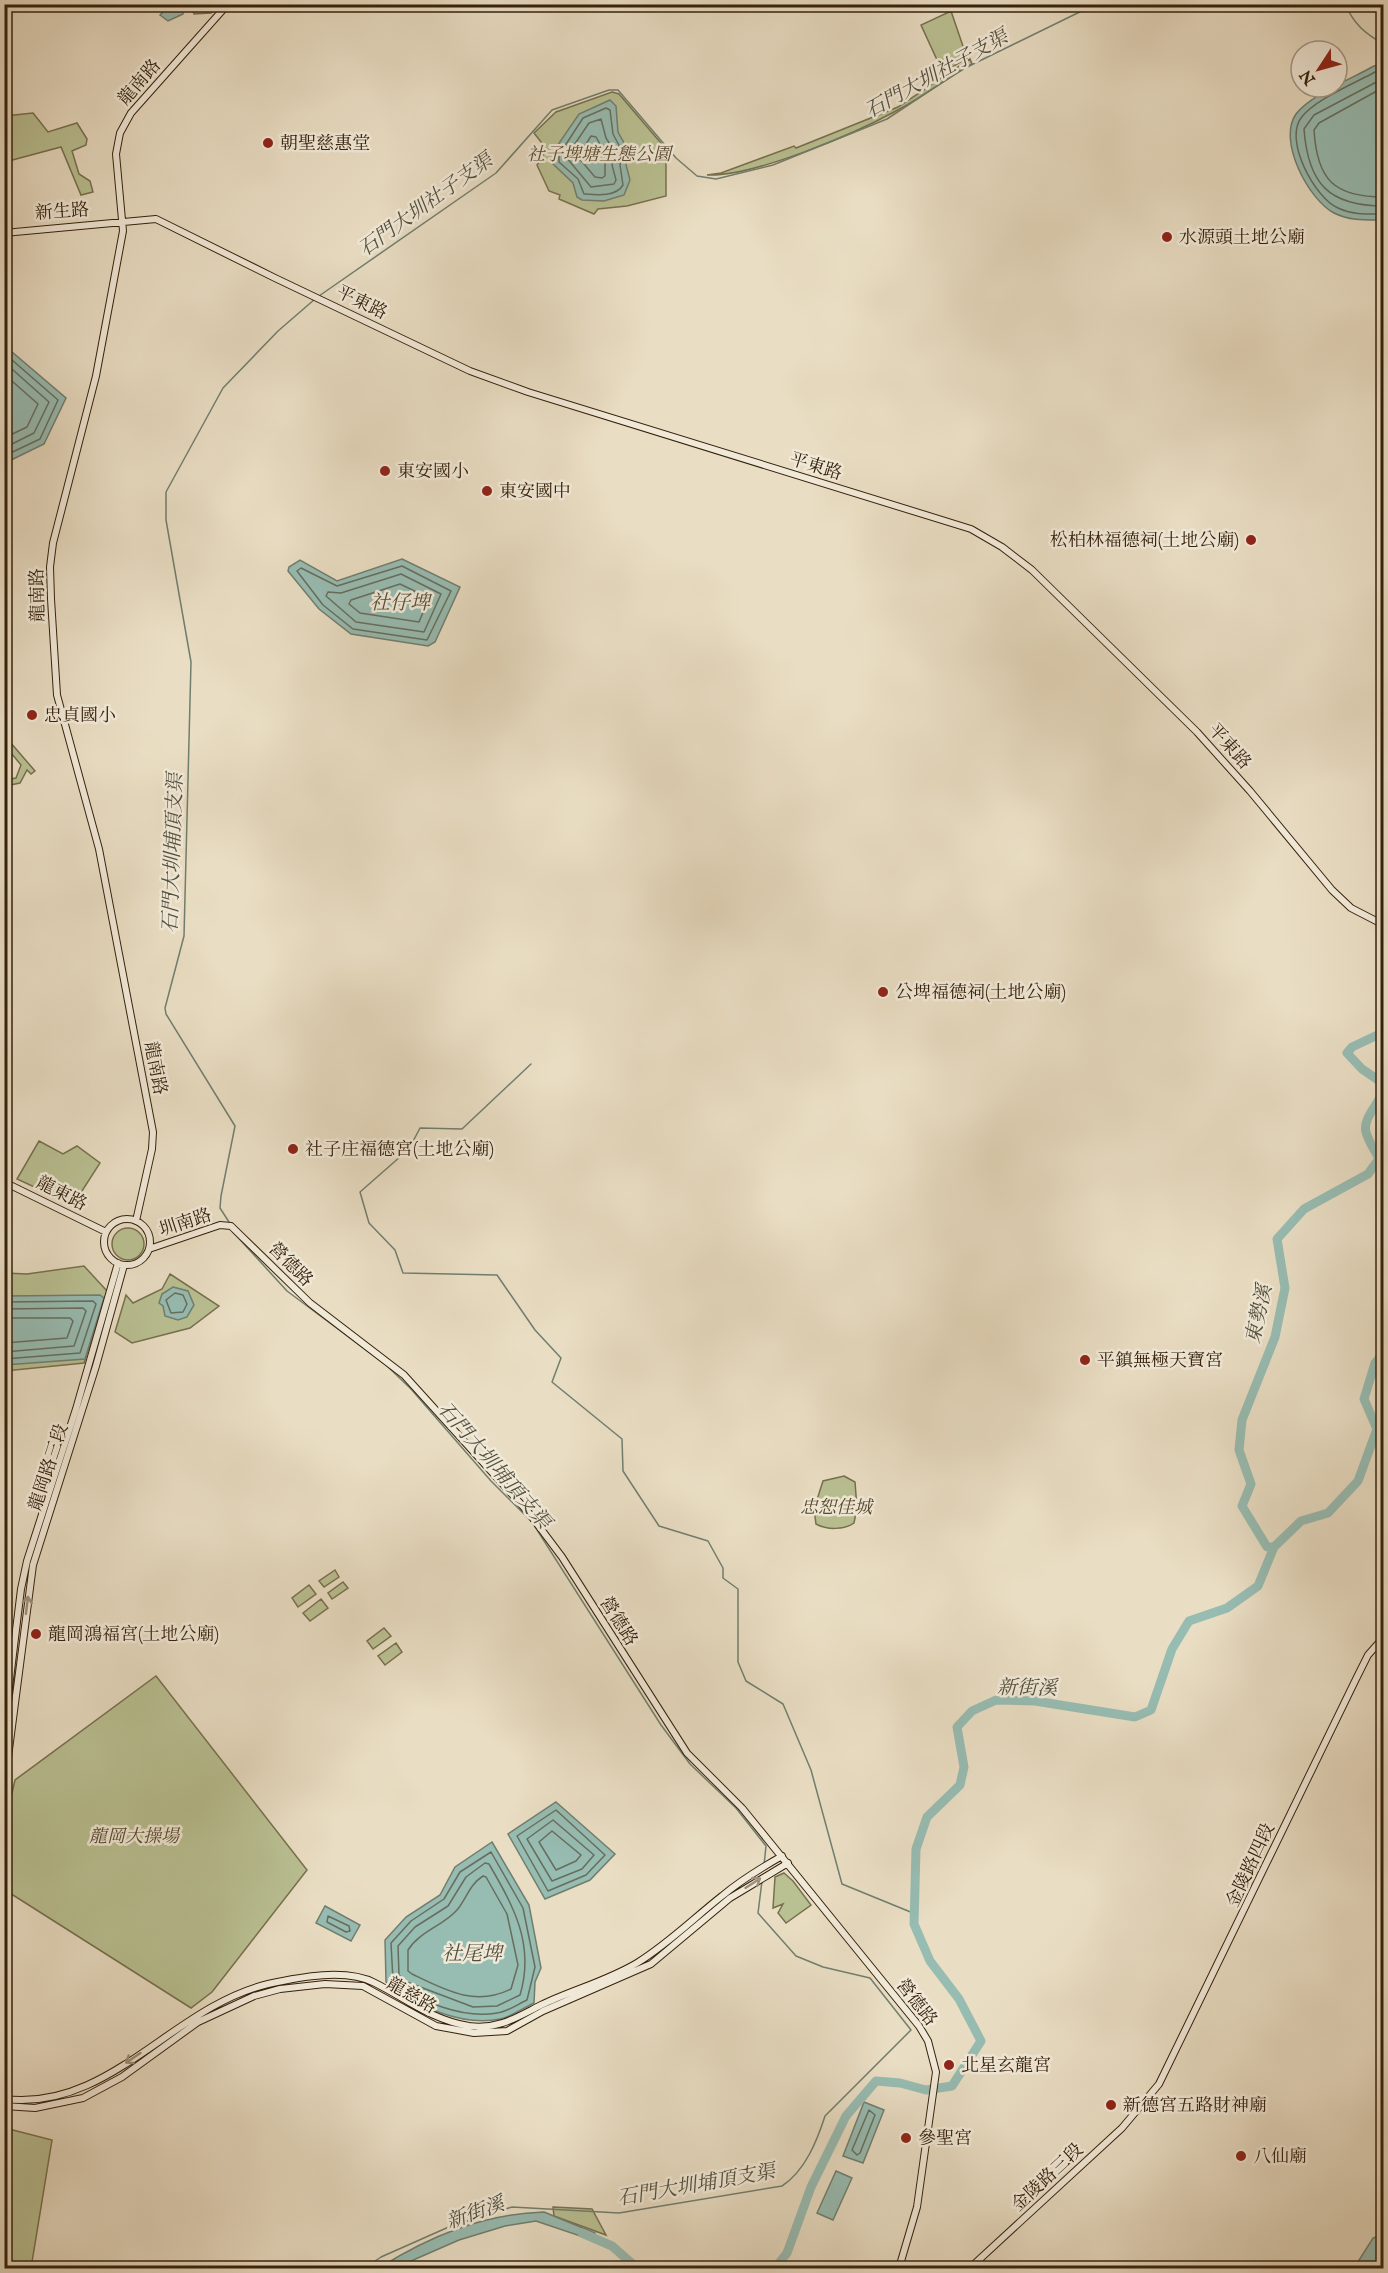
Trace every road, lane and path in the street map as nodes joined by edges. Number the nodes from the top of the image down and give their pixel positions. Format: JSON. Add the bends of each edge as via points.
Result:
{"nodes":[{"id":1,"x":228,"y":4,"type":"edge"},
{"id":2,"x":121,"y":222,"type":"junction"},
{"id":3,"x":4,"y":232,"type":"edge"},
{"id":4,"x":1383,"y":925,"type":"edge"},
{"id":5,"x":4,"y":1182,"type":"edge"},
{"id":6,"x":136,"y":1221,"type":"junction"},
{"id":7,"x":231,"y":1226,"type":"joint"},
{"id":8,"x":106,"y":1232,"type":"junction"},
{"id":9,"x":149,"y":1249,"type":"junction"},
{"id":10,"x":121,"y":1264,"type":"junction"},
{"id":11,"x":1383,"y":1637,"type":"edge"},
{"id":12,"x":4,"y":1728,"type":"edge"},
{"id":13,"x":4,"y":1788,"type":"edge"},
{"id":14,"x":782,"y":1856,"type":"junction"},
{"id":15,"x":788,"y":1863,"type":"junction"},
{"id":16,"x":312,"y":1981,"type":"junction"},
{"id":17,"x":4,"y":2099,"type":"edge"},
{"id":18,"x":1144,"y":2105,"type":"joint"},
{"id":19,"x":4,"y":2106,"type":"edge"},
{"id":20,"x":899,"y":2268,"type":"edge"},
{"id":21,"x":970,"y":2268,"type":"edge"}],
"edges":[{"from":1,"to":2,"type":"street","name":"龍南路","via":[[124,124],[116,154]]},
{"from":2,"to":3,"type":"street","name":"新生路"},
{"from":2,"to":4,"type":"street","name":"平東路","via":[[156,219],[494,380],[971,529],[1032,570],[1197,732],[1332,890],[1351,908]]},
{"from":2,"to":6,"type":"street","name":"龍南路","via":[[123,231],[106,328],[50,567],[57,695],[106,880],[153,1132]]},
{"from":5,"to":8,"type":"street","name":"龍東路"},
{"from":6,"to":8,"type":"street","via":[[122,1220]]},
{"from":6,"to":9,"type":"street","via":[[146,1228]]},
{"from":7,"to":9,"type":"street","name":"圳南路","via":[[220,1225]]},
{"from":7,"to":14,"type":"street","name":"營德路","via":[[310,1303],[404,1375],[529,1512],[562,1557],[670,1731]]},
{"from":8,"to":10,"type":"street","via":[[107,1254]]},
{"from":9,"to":10,"type":"street","via":[[139,1261]]},
{"from":10,"to":12,"type":"street","name":"龍岡路三段","via":[[27,1561]]},
{"from":13,"to":10,"type":"street","name":"龍岡路三段","one_way":true,"via":[[33,1565]]},
{"from":11,"to":18,"type":"street","name":"金陵路四段","via":[[1356,1678],[1203,1998]]},
{"from":14,"to":15,"type":"street","name":"營德路"},
{"from":14,"to":16,"type":"street","name":"龍慈路","via":[[750,1874],[636,1964],[503,2024],[470,2026],[437,2018],[374,1982],[348,1975]]},
{"from":16,"to":15,"type":"street","name":"龍慈路","one_way":true,"via":[[363,1986],[436,2026],[474,2033],[507,2031],[651,1964],[730,1898]]},
{"from":15,"to":20,"type":"street","name":"營德路","via":[[928,2041],[936,2072],[917,2207]]},
{"from":16,"to":17,"type":"street","name":"龍慈路","one_way":true,"via":[[268,1984],[222,2000],[103,2079],[80,2090],[46,2100]]},
{"from":16,"to":19,"type":"street","name":"龍慈路","via":[[254,1996],[223,2009],[198,2022],[122,2077],[82,2098],[36,2108]]},
{"from":18,"to":21,"type":"street","name":"金陵路三段"}]}
